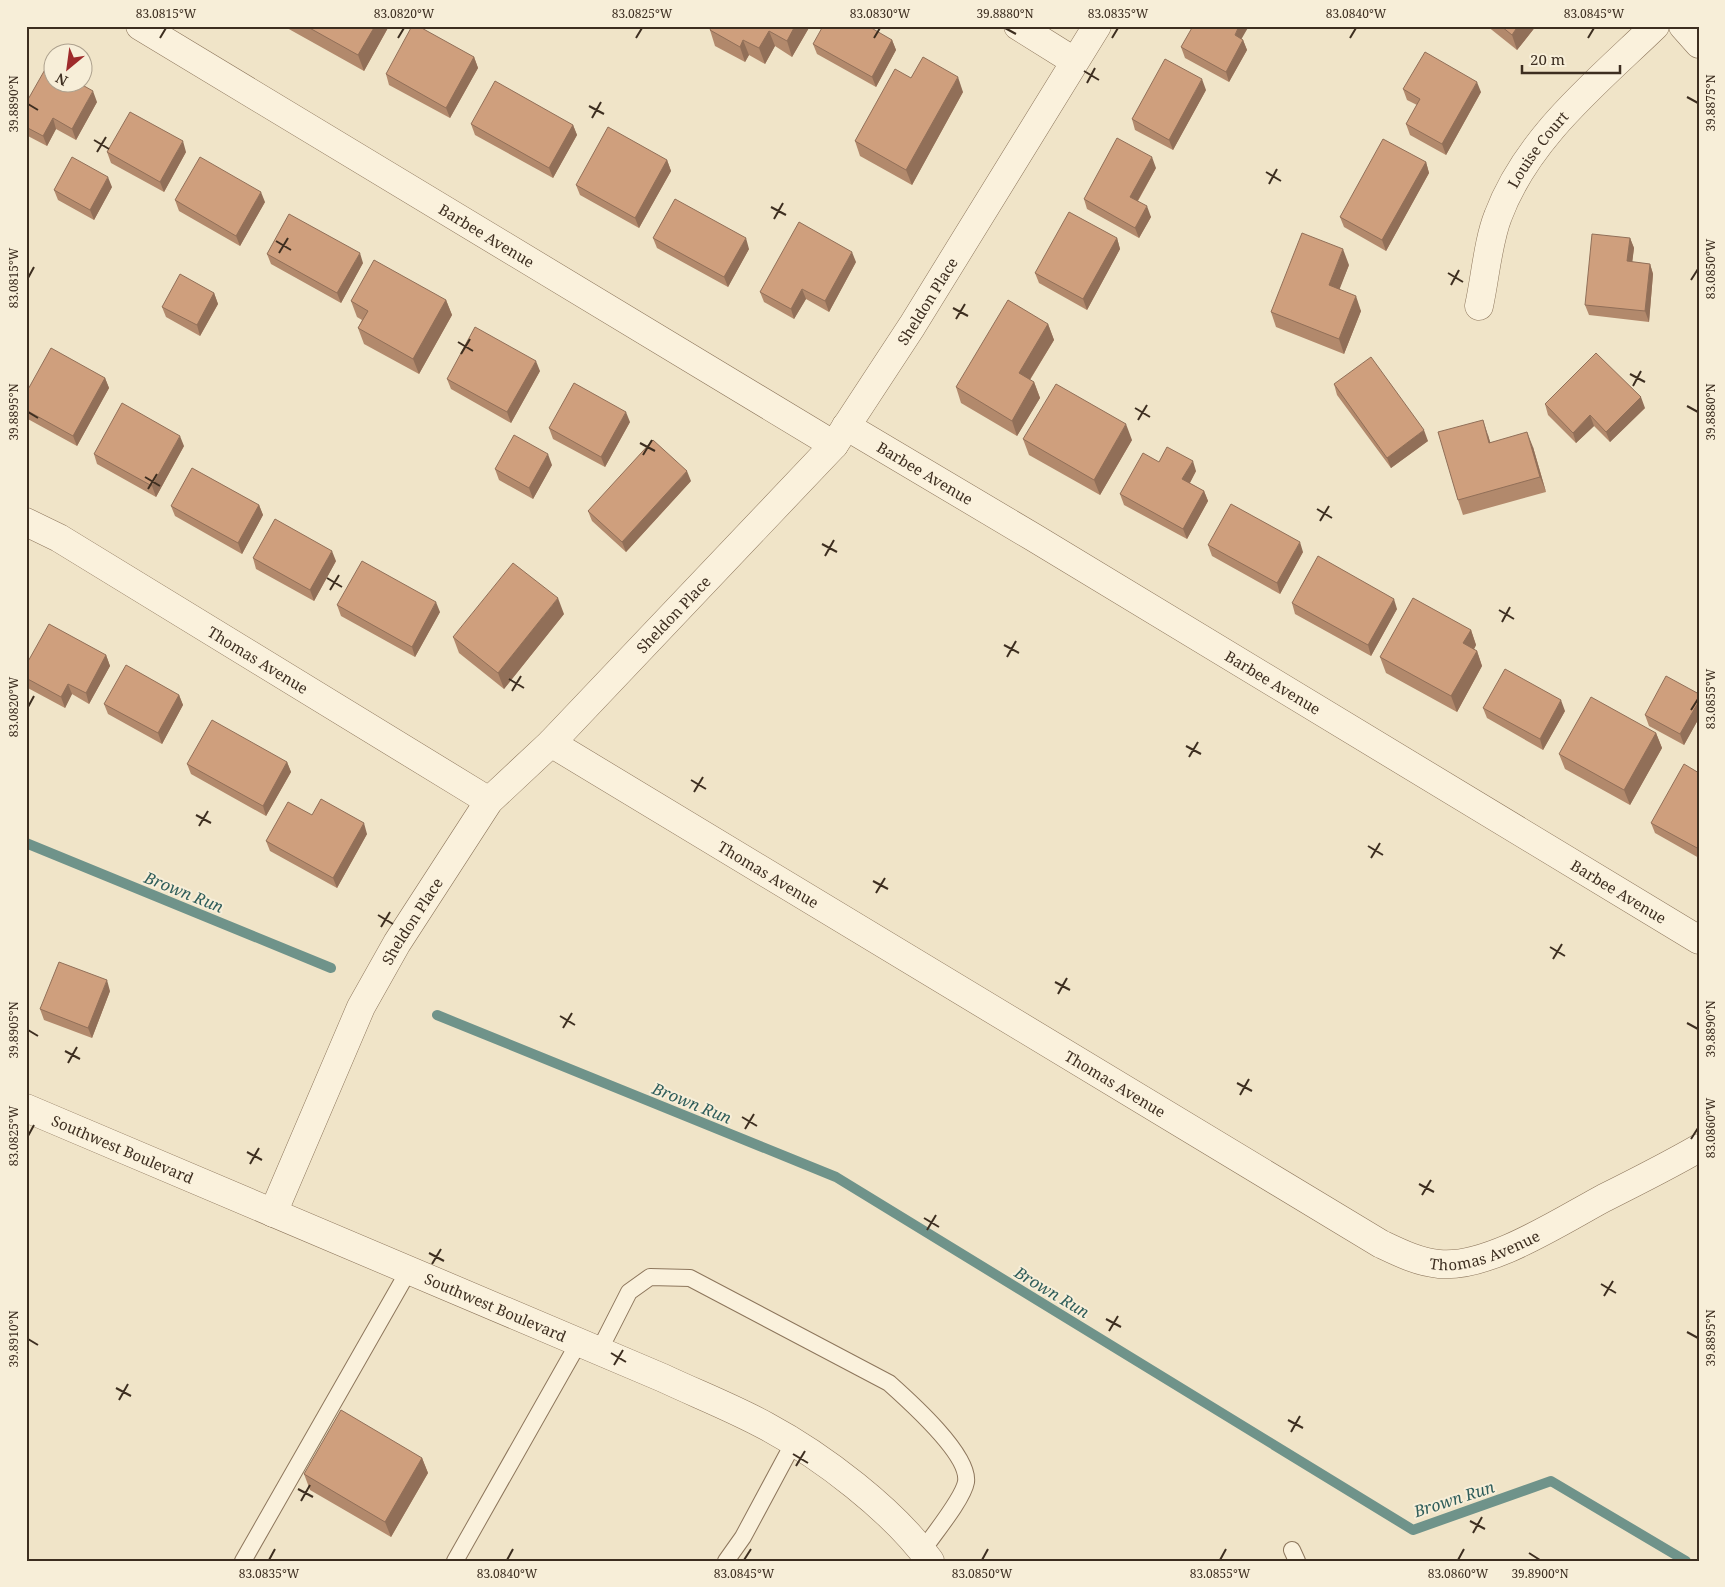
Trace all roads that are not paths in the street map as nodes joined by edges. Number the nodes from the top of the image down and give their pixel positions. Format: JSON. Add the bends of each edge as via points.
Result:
{"nodes":[{"id":1,"x":140,"y":26,"type":"edge"},
{"id":2,"x":1018,"y":26,"type":"edge"},
{"id":3,"x":1097,"y":26,"type":"edge"},
{"id":4,"x":1654,"y":26,"type":"edge"},
{"id":5,"x":1683,"y":26,"type":"edge"},
{"id":6,"x":1699,"y":44,"type":"edge"},
{"id":7,"x":1074,"y":61,"type":"junction"},
{"id":8,"x":1479,"y":306,"type":"dead end"},
{"id":9,"x":840,"y":436,"type":"junction"},
{"id":10,"x":26,"y":522,"type":"edge"},
{"id":11,"x":551,"y":742,"type":"junction"},
{"id":12,"x":489,"y":801,"type":"junction"},
{"id":13,"x":1699,"y":940,"type":"edge"},
{"id":14,"x":26,"y":1108,"type":"edge"},
{"id":15,"x":1699,"y":1148,"type":"edge"},
{"id":16,"x":273,"y":1213,"type":"junction"},
{"id":17,"x":408,"y":1270,"type":"junction"},
{"id":18,"x":589,"y":1347,"type":"junction"},
{"id":19,"x":794,"y":1442,"type":"junction"},
{"id":20,"x":927,"y":1556,"type":"edge"},
{"id":21,"x":243,"y":1561,"type":"edge"},
{"id":22,"x":455,"y":1561,"type":"edge"},
{"id":23,"x":726,"y":1561,"type":"edge"}],
"edges":[{"from":1,"to":9,"type":"street","name":"Barbee Avenue"},
{"from":2,"to":7,"type":"street"},
{"from":3,"to":7,"type":"street","name":"Sheldon Place"},
{"from":4,"to":8,"type":"street","name":"Louise Court","via":[[1560,118],[1512,186],[1497,218]]},
{"from":5,"to":6,"type":"street"},
{"from":7,"to":9,"type":"street","name":"Sheldon Place","via":[[912,326]]},
{"from":9,"to":11,"type":"street","name":"Sheldon Place"},
{"from":9,"to":13,"type":"street","name":"Barbee Avenue","via":[[1033,537]]},
{"from":10,"to":12,"type":"street","name":"Thomas Avenue","via":[[84,554]]},
{"from":11,"to":12,"type":"street","name":"Sheldon Place"},
{"from":11,"to":15,"type":"street","name":"Thomas Avenue","via":[[1410,1258],[1440,1264],[1465,1262],[1493,1254],[1524,1241]]},
{"from":12,"to":16,"type":"street","name":"Sheldon Place","via":[[397,943],[361,1007]]},
{"from":14,"to":16,"type":"street","name":"Southwest Boulevard"},
{"from":16,"to":17,"type":"street","name":"Southwest Boulevard"},
{"from":17,"to":18,"type":"street","name":"Southwest Boulevard"},
{"from":17,"to":21,"type":"lane"},
{"from":18,"to":19,"type":"street","name":"Southwest Boulevard","via":[[765,1425]]},
{"from":18,"to":20,"type":"lane","via":[[629,1292],[650,1277],[690,1278],[889,1383],[917,1408],[963,1465],[966,1482]]},
{"from":18,"to":22,"type":"lane"},
{"from":19,"to":20,"type":"street","name":"Southwest Boulevard","via":[[856,1488]]},
{"from":19,"to":23,"type":"lane","via":[[743,1537]]}]}
